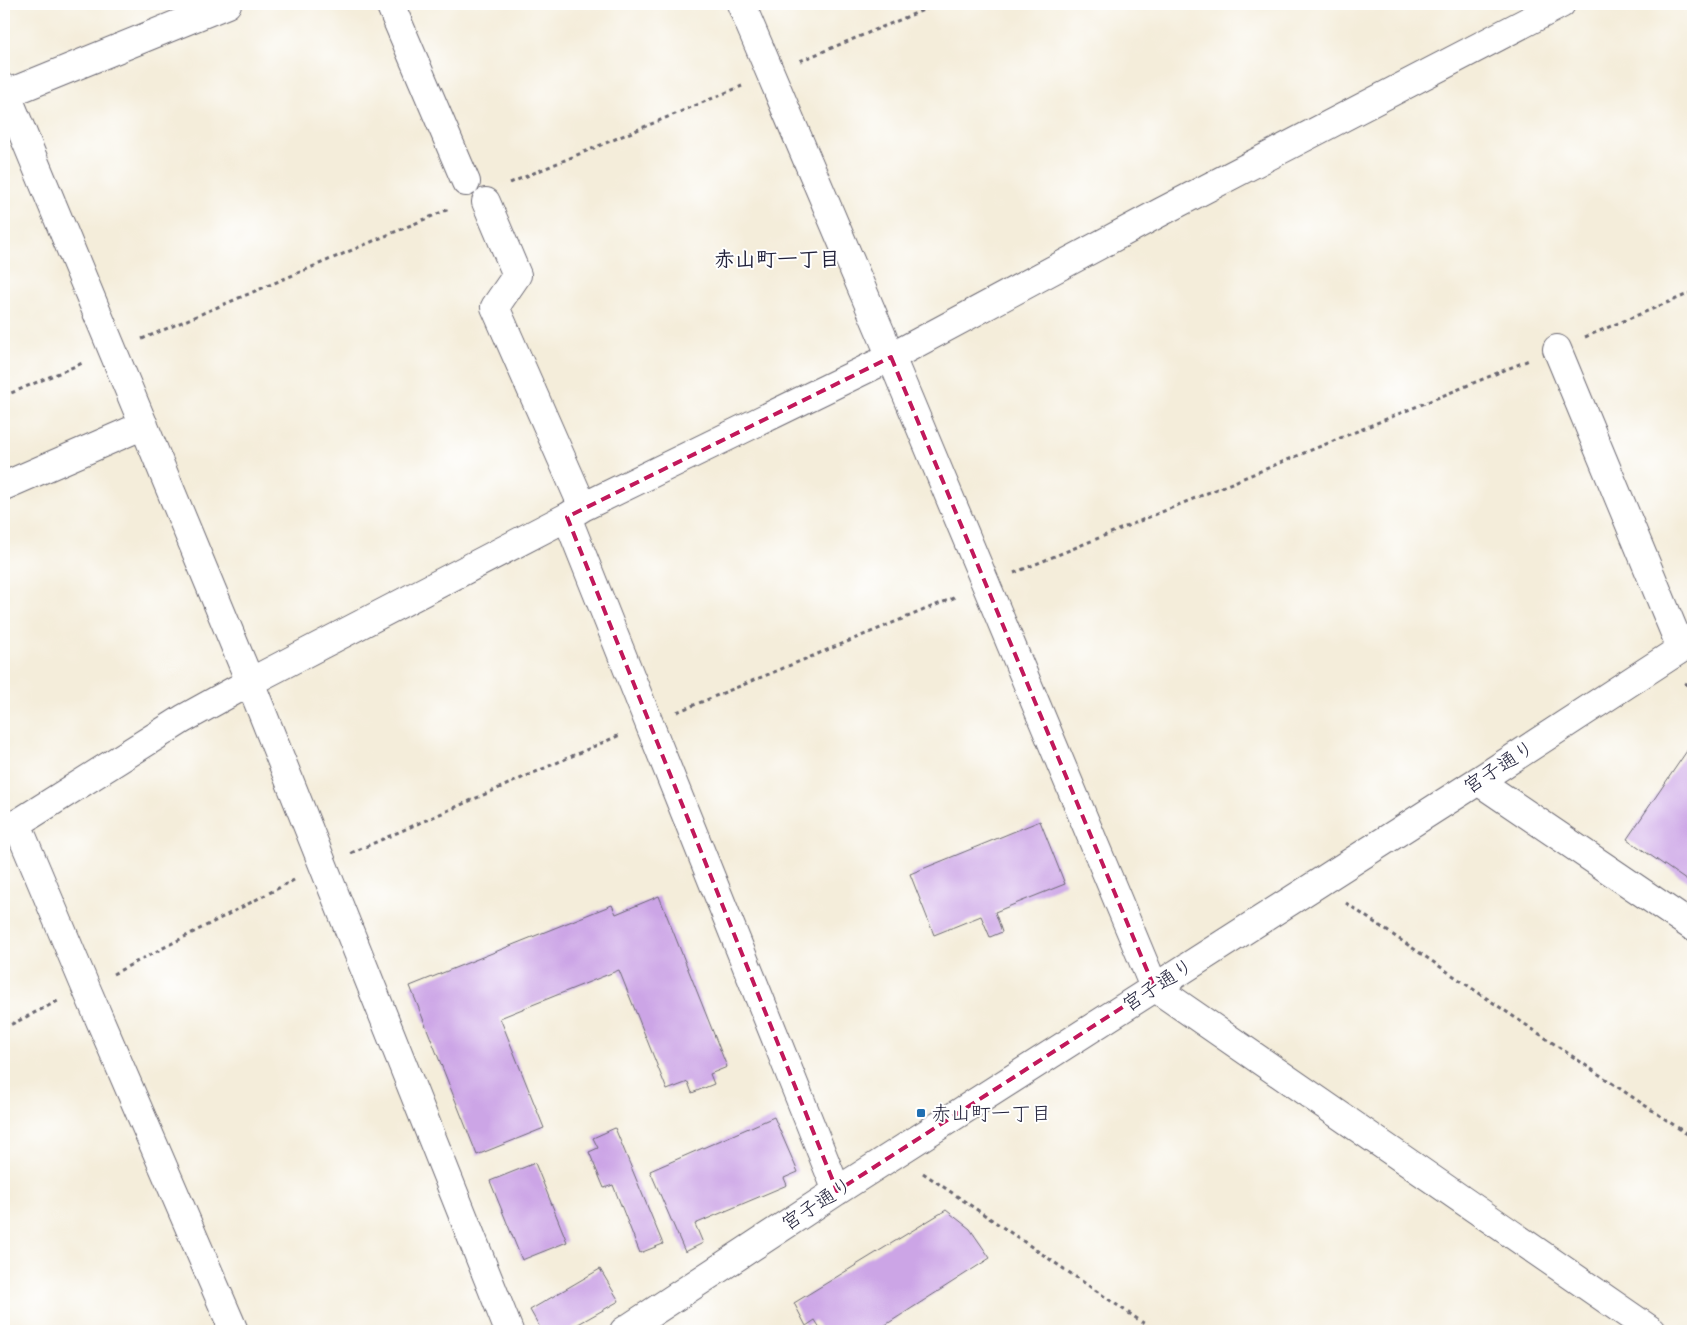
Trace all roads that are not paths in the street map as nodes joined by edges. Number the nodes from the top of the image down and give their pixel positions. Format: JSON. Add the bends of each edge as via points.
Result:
{"nodes":[{"id":1,"x":227,"y":4,"type":"edge"},
{"id":2,"x":390,"y":4,"type":"edge"},
{"id":3,"x":741,"y":4,"type":"edge"},
{"id":4,"x":1561,"y":4,"type":"edge"},
{"id":5,"x":5,"y":93,"type":"edge"},
{"id":6,"x":466,"y":182,"type":"dead end"},
{"id":7,"x":486,"y":202,"type":"dead end"},
{"id":8,"x":1557,"y":349,"type":"road end"},
{"id":9,"x":891,"y":357,"type":"junction"},
{"id":10,"x":144,"y":425,"type":"junction"},
{"id":11,"x":4,"y":486,"type":"edge"},
{"id":12,"x":575,"y":512,"type":"junction"},
{"id":13,"x":1687,"y":645,"type":"edge"},
{"id":14,"x":250,"y":682,"type":"junction"},
{"id":15,"x":1478,"y":781,"type":"junction"},
{"id":16,"x":10,"y":828,"type":"edge"},
{"id":17,"x":1693,"y":927,"type":"edge"},
{"id":18,"x":1154,"y":987,"type":"junction"},
{"id":19,"x":837,"y":1191,"type":"junction"},
{"id":20,"x":645,"y":1327,"type":"edge"},
{"id":21,"x":234,"y":1331,"type":"edge"},
{"id":22,"x":509,"y":1331,"type":"edge"},
{"id":23,"x":1652,"y":1331,"type":"edge"}],
"edges":[{"from":1,"to":5,"type":"street"},
{"from":2,"to":6,"type":"street"},
{"from":3,"to":9,"type":"street"},
{"from":4,"to":9,"type":"street"},
{"from":5,"to":10,"type":"street"},
{"from":7,"to":12,"type":"street","via":[[517,276],[495,307]]},
{"from":8,"to":13,"type":"street"},
{"from":9,"to":12,"type":"street"},
{"from":9,"to":18,"type":"street"},
{"from":10,"to":11,"type":"street"},
{"from":10,"to":14,"type":"street"},
{"from":12,"to":14,"type":"street"},
{"from":12,"to":19,"type":"street","via":[[649,723]]},
{"from":13,"to":15,"type":"street","name":"宮子通り"},
{"from":14,"to":16,"type":"street","via":[[182,719]]},
{"from":14,"to":22,"type":"street"},
{"from":15,"to":17,"type":"street"},
{"from":15,"to":18,"type":"street","name":"宮子通り"},
{"from":16,"to":21,"type":"street","via":[[86,988]]},
{"from":18,"to":19,"type":"street","name":"宮子通り"},
{"from":18,"to":23,"type":"street"},
{"from":19,"to":20,"type":"street","name":"宮子通り"}]}
